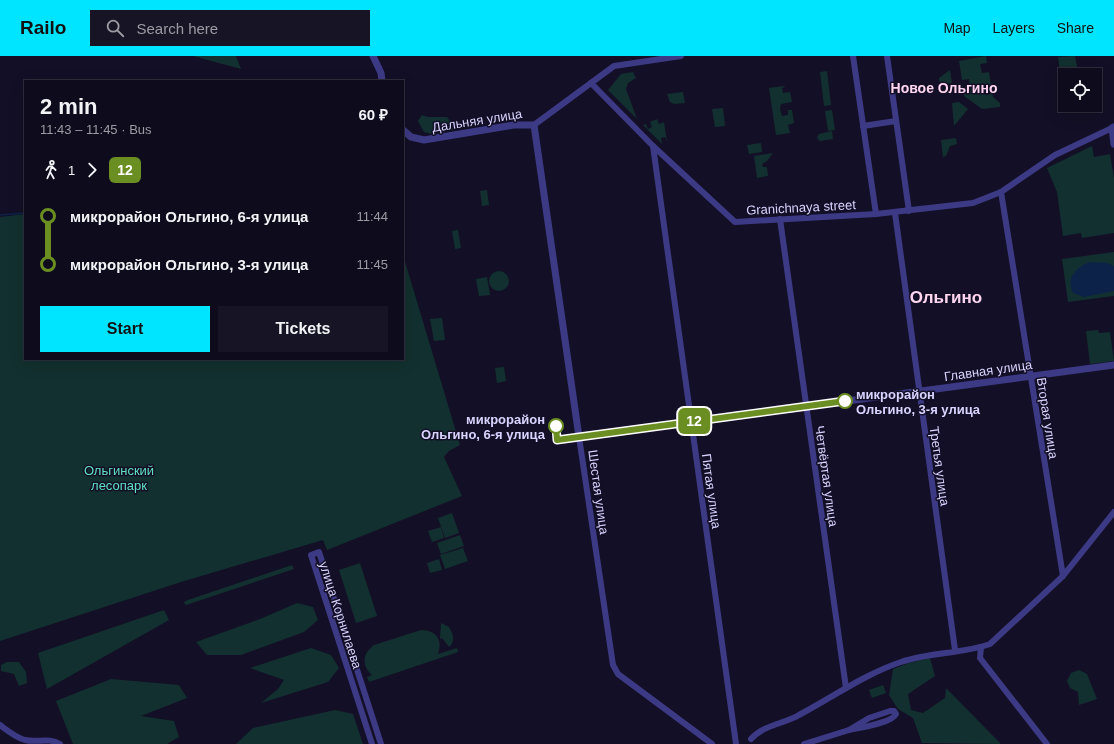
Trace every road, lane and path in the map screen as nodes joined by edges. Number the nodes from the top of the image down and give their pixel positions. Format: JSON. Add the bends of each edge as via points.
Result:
{"nodes":[{"id":1,"x":374,"y":56,"type":"edge"},
{"id":2,"x":681,"y":56,"type":"edge"},
{"id":3,"x":853,"y":56,"type":"edge"},
{"id":4,"x":887,"y":56,"type":"edge"},
{"id":5,"x":382,"y":80,"type":"edge"},
{"id":6,"x":590,"y":83,"type":"junction"},
{"id":7,"x":896,"y":121,"type":"junction"},
{"id":8,"x":534,"y":125,"type":"junction"},
{"id":9,"x":863,"y":126,"type":"junction"},
{"id":10,"x":1113,"y":128,"type":"edge"},
{"id":11,"x":404,"y":131,"type":"edge"},
{"id":12,"x":1114,"y":144,"type":"edge"},
{"id":13,"x":653,"y":146,"type":"junction"},
{"id":14,"x":1001,"y":192,"type":"junction"},
{"id":15,"x":909,"y":211,"type":"junction"},
{"id":16,"x":894,"y":213,"type":"junction"},
{"id":17,"x":876,"y":214,"type":"junction"},
{"id":18,"x":780,"y":219,"type":"junction"},
{"id":19,"x":1114,"y":365,"type":"edge"},
{"id":20,"x":1031,"y":376,"type":"junction"},
{"id":21,"x":919,"y":391,"type":"junction"},
{"id":22,"x":806,"y":406,"type":"junction"},
{"id":23,"x":691,"y":422,"type":"junction"},
{"id":24,"x":579,"y":437,"type":"junction"},
{"id":25,"x":1114,"y":512,"type":"edge"},
{"id":26,"x":1063,"y":576,"type":"junction"},
{"id":27,"x":981,"y":647,"type":"junction"},
{"id":28,"x":955,"y":650,"type":"junction"},
{"id":29,"x":846,"y":688,"type":"junction"},
{"id":30,"x":0,"y":724,"type":"edge"},
{"id":31,"x":849,"y":730,"type":"junction"},
{"id":32,"x":751,"y":739,"type":"dead end"},
{"id":33,"x":60,"y":744,"type":"edge"},
{"id":34,"x":372,"y":744,"type":"edge"},
{"id":35,"x":381,"y":744,"type":"edge"},
{"id":36,"x":712,"y":744,"type":"edge"},
{"id":37,"x":736,"y":744,"type":"edge"},
{"id":38,"x":804,"y":744,"type":"edge"},
{"id":39,"x":1047,"y":744,"type":"edge"}],
"edges":[{"from":1,"to":5,"type":"street"},
{"from":2,"to":6,"type":"street","via":[[614,66]]},
{"from":3,"to":9,"type":"street"},
{"from":4,"to":7,"type":"street"},
{"from":6,"to":8,"type":"street"},
{"from":6,"to":13,"type":"street","name":"Granichnaya street"},
{"from":7,"to":9,"type":"street"},
{"from":7,"to":15,"type":"street"},
{"from":8,"to":11,"type":"street","name":"Дальняя улица","via":[[514,125],[424,140],[411,137]]},
{"from":8,"to":24,"type":"street","name":"Шестая улица"},
{"from":9,"to":17,"type":"street"},
{"from":10,"to":12,"type":"street"},
{"from":10,"to":14,"type":"street","name":"Granichnaya street","via":[[1055,155]]},
{"from":13,"to":18,"type":"street","name":"Granichnaya street","via":[[731,220],[735,222]]},
{"from":13,"to":23,"type":"street","name":"Пятая улица"},
{"from":14,"to":15,"type":"street","name":"Granichnaya street","via":[[973,203]]},
{"from":14,"to":20,"type":"street","name":"Вторая улица"},
{"from":15,"to":16,"type":"street","name":"Granichnaya street"},
{"from":16,"to":17,"type":"street","name":"Granichnaya street"},
{"from":16,"to":21,"type":"street","name":"Третья улица"},
{"from":17,"to":18,"type":"street","name":"Granichnaya street"},
{"from":18,"to":22,"type":"street","name":"Четвёртая улица"},
{"from":19,"to":20,"type":"street","name":"Главная улица"},
{"from":20,"to":21,"type":"street","name":"Главная улица"},
{"from":20,"to":26,"type":"street","name":"Вторая улица"},
{"from":21,"to":22,"type":"street","name":"Главная улица"},
{"from":21,"to":28,"type":"street","name":"Третья улица"},
{"from":22,"to":23,"type":"street","name":"Главная улица"},
{"from":22,"to":29,"type":"street","name":"Четвёртая улица"},
{"from":23,"to":24,"type":"street","name":"Главная улица"},
{"from":23,"to":37,"type":"street","name":"Пятая улица"},
{"from":24,"to":36,"type":"street","name":"Шестая улица","via":[[613,665],[618,674]]},
{"from":25,"to":26,"type":"street"},
{"from":26,"to":27,"type":"street","via":[[990,644]]},
{"from":27,"to":28,"type":"street"},
{"from":27,"to":39,"type":"street","via":[[980,658]]},
{"from":28,"to":29,"type":"street","via":[[903,661]]},
{"from":29,"to":32,"type":"street","via":[[798,716],[757,732]]},
{"from":30,"to":33,"type":"street","via":[[13,735],[26,740],[54,740]]},
{"from":31,"to":31,"type":"street","via":[[891,719],[896,714],[892,711],[877,715]]},
{"from":31,"to":38,"type":"street"},
{"from":34,"to":35,"type":"street","name":"улица Корнилаева","via":[[311,555],[318,552]]}]}
